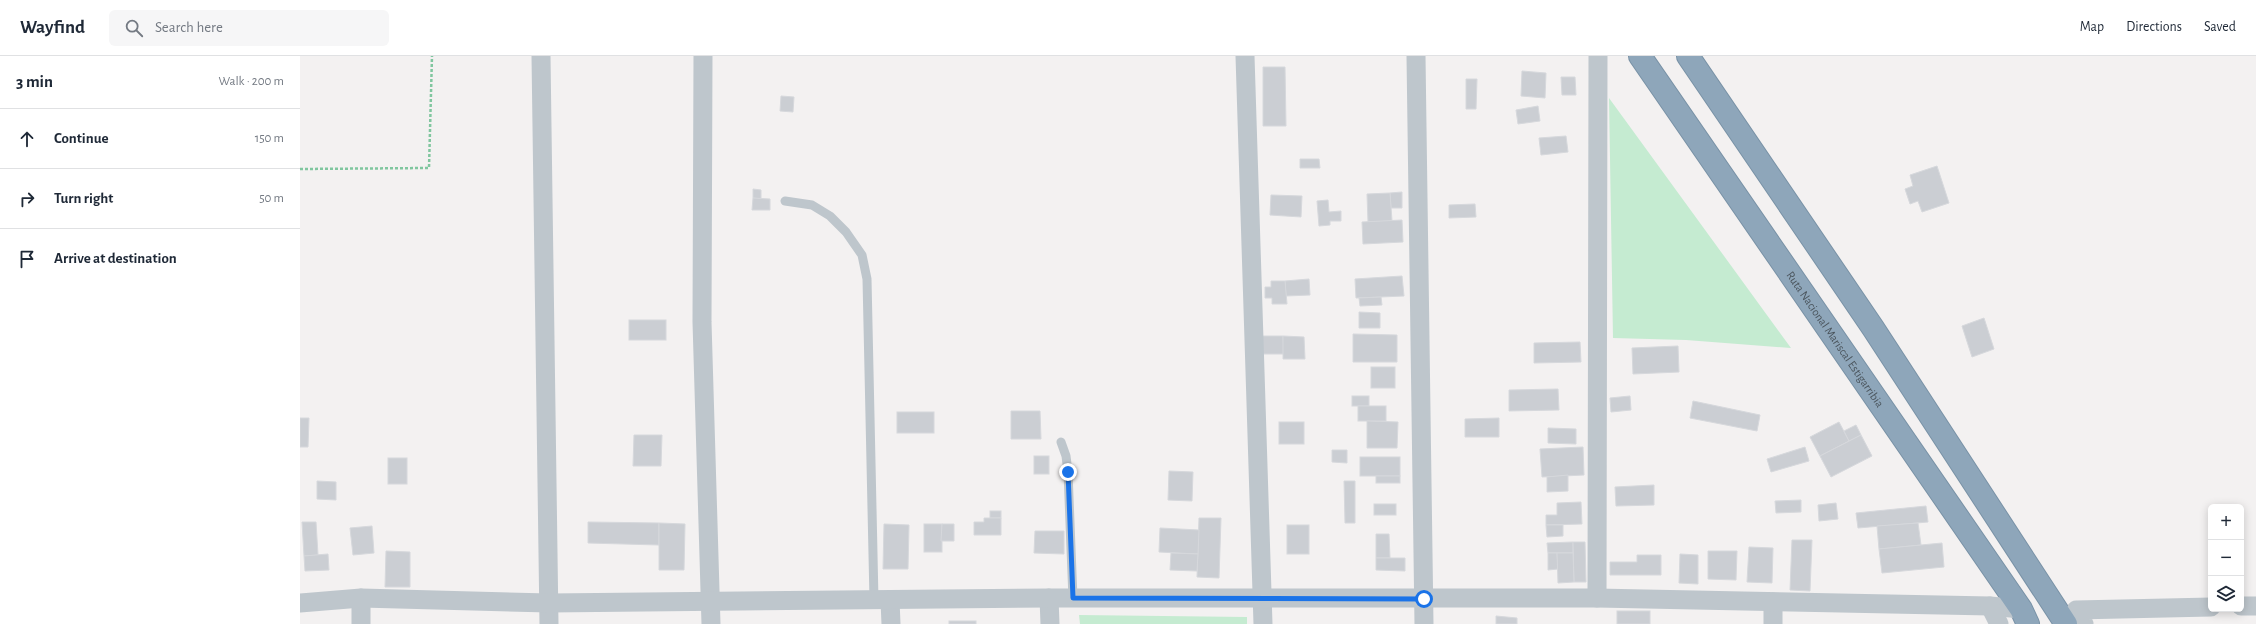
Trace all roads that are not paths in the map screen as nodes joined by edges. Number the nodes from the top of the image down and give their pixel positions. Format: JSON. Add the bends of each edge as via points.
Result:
{"nodes":[{"id":1,"x":541,"y":56,"type":"edge"},
{"id":2,"x":703,"y":56,"type":"edge"},
{"id":3,"x":1245,"y":56,"type":"edge"},
{"id":4,"x":1416,"y":56,"type":"edge"},
{"id":5,"x":1598,"y":56,"type":"edge"},
{"id":6,"x":1640,"y":56,"type":"edge"},
{"id":7,"x":1688,"y":56,"type":"edge"},
{"id":8,"x":785,"y":201,"type":"dead end"},
{"id":9,"x":1061,"y":442,"type":"dead end"},
{"id":10,"x":361,"y":598,"type":"junction"},
{"id":11,"x":1049,"y":598,"type":"junction"},
{"id":12,"x":1073,"y":598,"type":"junction"},
{"id":13,"x":1597,"y":598,"type":"junction"},
{"id":14,"x":1263,"y":599,"type":"junction"},
{"id":15,"x":1424,"y":599,"type":"junction"},
{"id":16,"x":882,"y":600,"type":"junction"},
{"id":17,"x":711,"y":602,"type":"junction"},
{"id":18,"x":1773,"y":602,"type":"junction"},
{"id":19,"x":549,"y":603,"type":"junction"},
{"id":20,"x":300,"y":604,"type":"edge"},
{"id":21,"x":1990,"y":606,"type":"junction"},
{"id":22,"x":2244,"y":606,"type":"edge"},
{"id":23,"x":2256,"y":606,"type":"edge"},
{"id":24,"x":2208,"y":607,"type":"edge"},
{"id":25,"x":2024,"y":617,"type":"edge"},
{"id":26,"x":2076,"y":619,"type":"edge"},
{"id":27,"x":361,"y":624,"type":"edge"},
{"id":28,"x":549,"y":624,"type":"edge"},
{"id":29,"x":711,"y":624,"type":"edge"},
{"id":30,"x":891,"y":624,"type":"edge"},
{"id":31,"x":1050,"y":624,"type":"edge"},
{"id":32,"x":1263,"y":624,"type":"edge"},
{"id":33,"x":1424,"y":624,"type":"edge"},
{"id":34,"x":1773,"y":624,"type":"edge"},
{"id":35,"x":1999,"y":624,"type":"edge"}],
"edges":[{"from":1,"to":19,"type":"street"},
{"from":2,"to":17,"type":"street","via":[[702,322]]},
{"from":3,"to":14,"type":"street"},
{"from":4,"to":15,"type":"street"},
{"from":5,"to":13,"type":"street"},
{"from":6,"to":25,"type":"highway","name":"Ruta Nacional Mariscal Estigarribia"},
{"from":7,"to":26,"type":"highway","via":[[1873,328]]},
{"from":8,"to":16,"type":"lane","via":[[812,205],[830,216],[846,232],[862,255],[867,287]]},
{"from":9,"to":12,"type":"lane","via":[[1068,472]]},
{"from":10,"to":19,"type":"street"},
{"from":10,"to":20,"type":"street"},
{"from":10,"to":27,"type":"street"},
{"from":11,"to":12,"type":"street"},
{"from":11,"to":16,"type":"street"},
{"from":11,"to":31,"type":"street"},
{"from":12,"to":14,"type":"street"},
{"from":13,"to":15,"type":"street"},
{"from":13,"to":18,"type":"street"},
{"from":14,"to":15,"type":"street"},
{"from":14,"to":32,"type":"street"},
{"from":15,"to":33,"type":"street"},
{"from":16,"to":17,"type":"street"},
{"from":16,"to":30,"type":"street"},
{"from":17,"to":19,"type":"street"},
{"from":17,"to":29,"type":"street"},
{"from":18,"to":21,"type":"street"},
{"from":18,"to":34,"type":"street"},
{"from":19,"to":28,"type":"street"},
{"from":21,"to":25,"type":"street"},
{"from":21,"to":35,"type":"street"},
{"from":22,"to":23,"type":"street"},
{"from":24,"to":26,"type":"street"}]}
